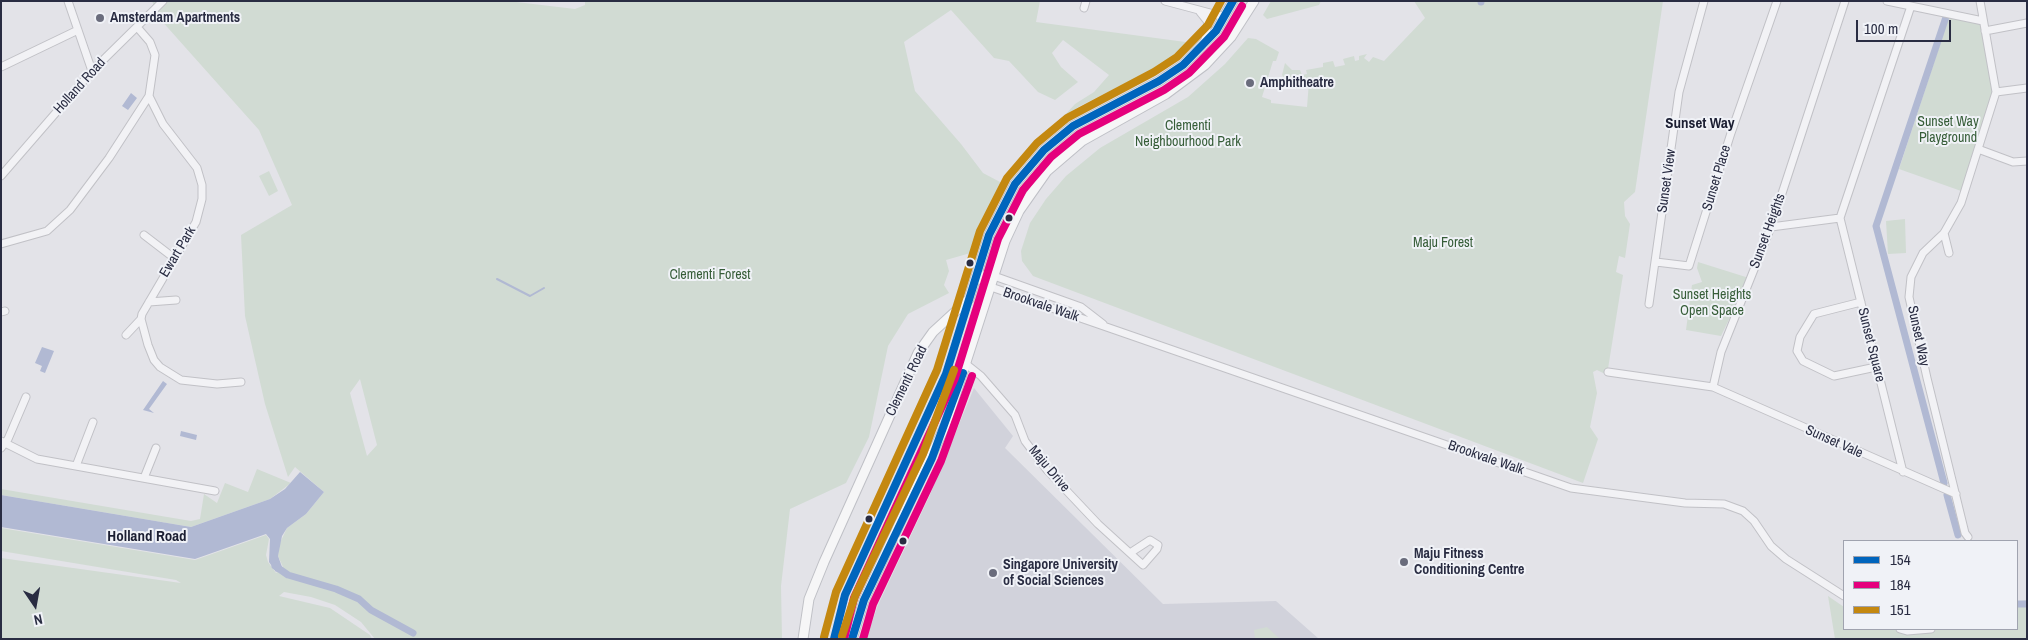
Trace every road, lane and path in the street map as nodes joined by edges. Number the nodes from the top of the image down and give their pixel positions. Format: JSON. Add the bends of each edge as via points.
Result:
{"nodes":[{"id":1,"x":68,"y":1,"type":"edge"},
{"id":2,"x":164,"y":1,"type":"edge"},
{"id":3,"x":1165,"y":1,"type":"edge"},
{"id":4,"x":1233,"y":1,"type":"edge"},
{"id":5,"x":1254,"y":1,"type":"edge"},
{"id":6,"x":1704,"y":1,"type":"edge"},
{"id":7,"x":1777,"y":1,"type":"edge"},
{"id":8,"x":1845,"y":1,"type":"edge"},
{"id":9,"x":1887,"y":1,"type":"edge"},
{"id":10,"x":1980,"y":1,"type":"edge"},
{"id":11,"x":1910,"y":4,"type":"edge"},
{"id":12,"x":1200,"y":11,"type":"junction"},
{"id":13,"x":1225,"y":17,"type":"junction"},
{"id":14,"x":1983,"y":21,"type":"junction"},
{"id":15,"x":2027,"y":23,"type":"edge"},
{"id":16,"x":137,"y":27,"type":"junction"},
{"id":17,"x":78,"y":30,"type":"junction"},
{"id":18,"x":1985,"y":31,"type":"junction"},
{"id":19,"x":1204,"y":45,"type":"junction"},
{"id":20,"x":1,"y":67,"type":"edge"},
{"id":21,"x":92,"y":71,"type":"junction"},
{"id":22,"x":2027,"y":88,"type":"edge"},
{"id":23,"x":1996,"y":92,"type":"junction"},
{"id":24,"x":149,"y":96,"type":"junction"},
{"id":25,"x":1978,"y":149,"type":"junction"},
{"id":26,"x":2027,"y":161,"type":"edge"},
{"id":27,"x":1,"y":176,"type":"edge"},
{"id":28,"x":1840,"y":218,"type":"junction"},
{"id":29,"x":1771,"y":227,"type":"junction"},
{"id":30,"x":1944,"y":233,"type":"junction"},
{"id":31,"x":144,"y":235,"type":"dead end"},
{"id":32,"x":1,"y":244,"type":"edge"},
{"id":33,"x":1949,"y":253,"type":"dead end"},
{"id":34,"x":174,"y":258,"type":"junction"},
{"id":35,"x":1656,"y":262,"type":"junction"},
{"id":36,"x":994,"y":276,"type":"junction"},
{"id":37,"x":976,"y":277,"type":"junction"},
{"id":38,"x":991,"y":287,"type":"junction"},
{"id":39,"x":176,"y":300,"type":"dead end"},
{"id":40,"x":969,"y":300,"type":"junction"},
{"id":41,"x":149,"y":302,"type":"junction"},
{"id":42,"x":1861,"y":302,"type":"junction"},
{"id":43,"x":1649,"y":304,"type":"dead end"},
{"id":44,"x":985,"y":306,"type":"junction"},
{"id":45,"x":141,"y":319,"type":"junction"},
{"id":46,"x":1110,"y":328,"type":"junction"},
{"id":47,"x":126,"y":335,"type":"dead end"},
{"id":48,"x":966,"y":364,"type":"junction"},
{"id":49,"x":1876,"y":366,"type":"junction"},
{"id":50,"x":1608,"y":372,"type":"dead end"},
{"id":51,"x":241,"y":382,"type":"dead end"},
{"id":52,"x":1713,"y":387,"type":"junction"},
{"id":53,"x":26,"y":397,"type":"dead end"},
{"id":54,"x":93,"y":422,"type":"dead end"},
{"id":55,"x":3,"y":444,"type":"edge"},
{"id":56,"x":156,"y":448,"type":"dead end"},
{"id":57,"x":76,"y":466,"type":"junction"},
{"id":58,"x":1903,"y":472,"type":"junction"},
{"id":59,"x":144,"y":478,"type":"junction"},
{"id":60,"x":215,"y":491,"type":"dead end"},
{"id":61,"x":1956,"y":494,"type":"junction"},
{"id":62,"x":1965,"y":537,"type":"edge"},
{"id":63,"x":1130,"y":553,"type":"junction"},
{"id":64,"x":1843,"y":595,"type":"edge"},
{"id":65,"x":1904,"y":630,"type":"edge"},
{"id":66,"x":1919,"y":630,"type":"edge"},
{"id":67,"x":803,"y":639,"type":"edge"},
{"id":68,"x":852,"y":639,"type":"edge"}],
"edges":[{"from":1,"to":17,"type":"street"},
{"from":2,"to":16,"type":"street","name":"Holland Road"},
{"from":3,"to":12,"type":"street"},
{"from":4,"to":13,"type":"main road"},
{"from":5,"to":36,"type":"main road","via":[[1230,37],[1191,77],[1082,141],[1048,171],[1019,210]]},
{"from":6,"to":35,"type":"street","name":"Sunset View","via":[[1679,92]]},
{"from":7,"to":35,"type":"street","name":"Sunset Place","via":[[1689,266]]},
{"from":8,"to":29,"type":"street","name":"Sunset Heights"},
{"from":9,"to":11,"type":"street"},
{"from":10,"to":14,"type":"street"},
{"from":11,"to":14,"type":"street"},
{"from":11,"to":28,"type":"street"},
{"from":12,"to":13,"type":"street"},
{"from":12,"to":19,"type":"street","via":[[1208,22]]},
{"from":13,"to":19,"type":"main road"},
{"from":14,"to":18,"type":"street","name":"Sunset Way"},
{"from":15,"to":18,"type":"street"},
{"from":16,"to":21,"type":"street","name":"Holland Road"},
{"from":16,"to":24,"type":"street","via":[[150,42],[155,55]]},
{"from":17,"to":20,"type":"street"},
{"from":17,"to":21,"type":"street"},
{"from":18,"to":23,"type":"street","name":"Sunset Way"},
{"from":19,"to":37,"type":"main road","via":[[1184,65],[1159,81],[1073,126],[1025,170],[1004,201]]},
{"from":21,"to":27,"type":"street","name":"Holland Road"},
{"from":22,"to":23,"type":"street"},
{"from":23,"to":25,"type":"street","name":"Sunset Way"},
{"from":24,"to":32,"type":"street","via":[[70,210],[47,231]]},
{"from":24,"to":34,"type":"street","name":"Ewart Park","via":[[164,124],[197,168],[202,183],[196,222]]},
{"from":25,"to":26,"type":"street","via":[[2013,162]]},
{"from":25,"to":30,"type":"street","name":"Sunset Way","via":[[1961,203]]},
{"from":28,"to":29,"type":"street"},
{"from":28,"to":42,"type":"street","name":"Sunset Square"},
{"from":29,"to":52,"type":"street","name":"Sunset Heights","via":[[1721,352]]},
{"from":30,"to":33,"type":"street"},
{"from":30,"to":61,"type":"street","name":"Sunset Way","via":[[1922,253],[1911,277],[1909,297]]},
{"from":31,"to":34,"type":"street"},
{"from":34,"to":41,"type":"street","name":"Ewart Park"},
{"from":35,"to":43,"type":"street","name":"Sunset View"},
{"from":36,"to":37,"type":"street"},
{"from":36,"to":38,"type":"main road"},
{"from":36,"to":46,"type":"street","name":"Brookvale Walk","via":[[1081,307]]},
{"from":37,"to":38,"type":"street","name":"Brookvale Walk"},
{"from":37,"to":40,"type":"main road"},
{"from":38,"to":44,"type":"main road"},
{"from":38,"to":46,"type":"street","name":"Brookvale Walk"},
{"from":39,"to":41,"type":"street","name":"Ewart Park"},
{"from":40,"to":44,"type":"main road","via":[[978,299]]},
{"from":40,"to":67,"type":"main road","name":"Clementi Road","via":[[933,332],[918,354],[808,599]]},
{"from":41,"to":45,"type":"street","name":"Ewart Park"},
{"from":42,"to":49,"type":"street","name":"Sunset Square"},
{"from":42,"to":49,"type":"street","via":[[1814,314],[1800,337],[1797,351],[1803,361],[1834,376]]},
{"from":44,"to":48,"type":"main road"},
{"from":45,"to":47,"type":"street","name":"Ewart Park"},
{"from":45,"to":51,"type":"street","via":[[154,360],[170,375],[192,382]]},
{"from":46,"to":64,"type":"street","name":"Brookvale Walk","via":[[1571,488],[1685,503],[1724,504],[1754,521],[1771,546],[1786,559]]},
{"from":48,"to":63,"type":"street","name":"Maju Drive","via":[[1014,415],[1025,441],[1047,470]]},
{"from":48,"to":68,"type":"main road","via":[[932,458],[864,600]]},
{"from":49,"to":58,"type":"street","name":"Sunset Square"},
{"from":50,"to":52,"type":"street"},
{"from":52,"to":58,"type":"street","name":"Sunset Vale"},
{"from":53,"to":55,"type":"street"},
{"from":54,"to":57,"type":"street"},
{"from":55,"to":57,"type":"street","via":[[37,459]]},
{"from":56,"to":59,"type":"street"},
{"from":57,"to":59,"type":"street"},
{"from":58,"to":61,"type":"street","name":"Sunset Vale"},
{"from":59,"to":60,"type":"street"},
{"from":61,"to":62,"type":"street","name":"Sunset Way"},
{"from":63,"to":63,"type":"street","name":"Maju Drive","via":[[1148,540],[1158,545],[1143,565]]},
{"from":65,"to":66,"type":"street"}]}
